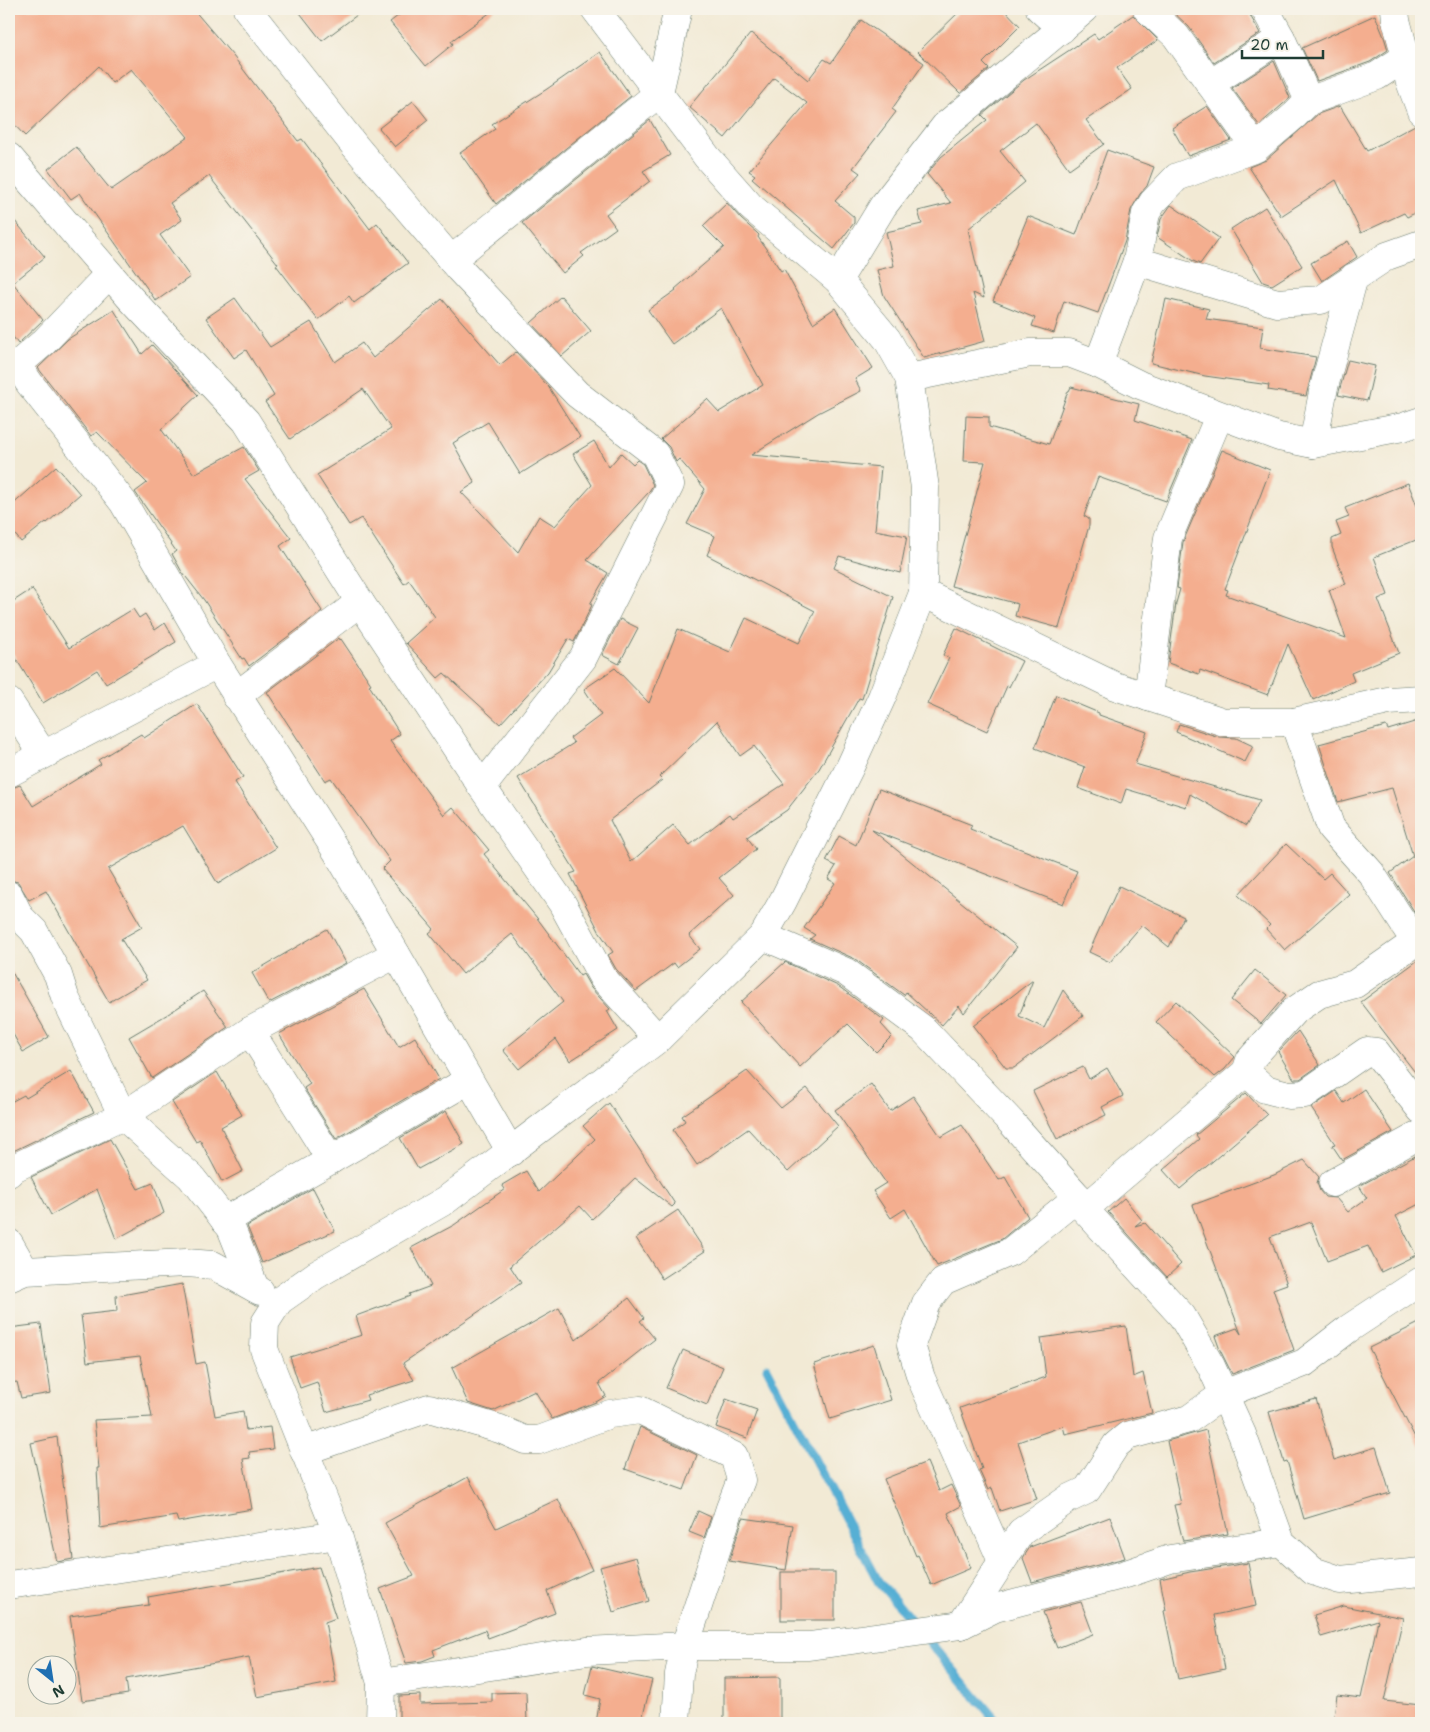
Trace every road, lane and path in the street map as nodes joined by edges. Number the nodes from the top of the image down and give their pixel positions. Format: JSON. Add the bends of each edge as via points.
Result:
{"nodes":[{"id":1,"x":247,"y":9,"type":"edge"},
{"id":2,"x":595,"y":9,"type":"edge"},
{"id":3,"x":678,"y":9,"type":"edge"},
{"id":4,"x":1040,"y":9,"type":"edge"},
{"id":5,"x":1085,"y":9,"type":"edge"},
{"id":6,"x":1147,"y":9,"type":"edge"},
{"id":7,"x":1265,"y":9,"type":"edge"},
{"id":8,"x":1395,"y":9,"type":"edge"},
{"id":9,"x":1062,"y":28,"type":"junction"},
{"id":10,"x":1281,"y":38,"type":"junction"},
{"id":11,"x":1412,"y":70,"type":"edge"},
{"id":12,"x":1210,"y":84,"type":"junction"},
{"id":13,"x":658,"y":93,"type":"junction"},
{"id":14,"x":1309,"y":101,"type":"junction"},
{"id":15,"x":1421,"y":111,"type":"edge"},
{"id":16,"x":1256,"y":148,"type":"junction"},
{"id":17,"x":9,"y":158,"type":"edge"},
{"id":18,"x":1421,"y":244,"type":"edge"},
{"id":19,"x":451,"y":260,"type":"junction"},
{"id":20,"x":1137,"y":260,"type":"junction"},
{"id":21,"x":109,"y":274,"type":"junction"},
{"id":22,"x":1354,"y":277,"type":"junction"},
{"id":23,"x":838,"y":280,"type":"junction"},
{"id":24,"x":1098,"y":364,"type":"junction"},
{"id":25,"x":13,"y":366,"type":"edge"},
{"id":26,"x":909,"y":378,"type":"junction"},
{"id":27,"x":1219,"y":416,"type":"junction"},
{"id":28,"x":1421,"y":422,"type":"edge"},
{"id":29,"x":1313,"y":444,"type":"junction"},
{"id":30,"x":923,"y":593,"type":"junction"},
{"id":31,"x":360,"y":602,"type":"junction"},
{"id":32,"x":216,"y":664,"type":"junction"},
{"id":33,"x":236,"y":696,"type":"junction"},
{"id":34,"x":1148,"y":697,"type":"junction"},
{"id":35,"x":1421,"y":700,"type":"edge"},
{"id":36,"x":9,"y":702,"type":"edge"},
{"id":37,"x":1294,"y":722,"type":"junction"},
{"id":38,"x":43,"y":754,"type":"junction"},
{"id":39,"x":9,"y":773,"type":"edge"},
{"id":40,"x":482,"y":787,"type":"junction"},
{"id":41,"x":9,"y":895,"type":"edge"},
{"id":42,"x":1421,"y":933,"type":"edge"},
{"id":43,"x":763,"y":936,"type":"junction"},
{"id":44,"x":1421,"y":938,"type":"edge"},
{"id":45,"x":396,"y":954,"type":"junction"},
{"id":46,"x":250,"y":1032,"type":"junction"},
{"id":47,"x":658,"y":1039,"type":"junction"},
{"id":48,"x":1246,"y":1072,"type":"junction"},
{"id":49,"x":468,"y":1080,"type":"junction"},
{"id":50,"x":1421,"y":1110,"type":"edge"},
{"id":51,"x":123,"y":1116,"type":"junction"},
{"id":52,"x":1421,"y":1134,"type":"edge"},
{"id":53,"x":510,"y":1152,"type":"junction"},
{"id":54,"x":330,"y":1160,"type":"junction"},
{"id":55,"x":9,"y":1174,"type":"edge"},
{"id":56,"x":1333,"y":1183,"type":"dead end"},
{"id":57,"x":1081,"y":1203,"type":"junction"},
{"id":58,"x":225,"y":1220,"type":"junction"},
{"id":59,"x":9,"y":1243,"type":"edge"},
{"id":60,"x":17,"y":1275,"type":"edge"},
{"id":61,"x":1421,"y":1281,"type":"edge"},
{"id":62,"x":255,"y":1288,"type":"junction"},
{"id":63,"x":279,"y":1301,"type":"junction"},
{"id":64,"x":1224,"y":1394,"type":"junction"},
{"id":65,"x":304,"y":1451,"type":"junction"},
{"id":66,"x":338,"y":1535,"type":"junction"},
{"id":67,"x":1280,"y":1542,"type":"junction"},
{"id":68,"x":1002,"y":1561,"type":"junction"},
{"id":69,"x":1421,"y":1572,"type":"edge"},
{"id":70,"x":9,"y":1586,"type":"edge"},
{"id":71,"x":961,"y":1625,"type":"junction"},
{"id":72,"x":685,"y":1646,"type":"junction"},
{"id":73,"x":381,"y":1683,"type":"junction"},
{"id":74,"x":380,"y":1723,"type":"edge"},
{"id":75,"x":676,"y":1723,"type":"edge"}],
"edges":[{"from":1,"to":19,"type":"street","via":[[355,146]]},
{"from":2,"to":13,"type":"street"},
{"from":3,"to":13,"type":"street"},
{"from":4,"to":9,"type":"street"},
{"from":5,"to":9,"type":"street"},
{"from":6,"to":12,"type":"street","via":[[1176,36]]},
{"from":7,"to":10,"type":"street"},
{"from":8,"to":11,"type":"street"},
{"from":9,"to":23,"type":"street","via":[[945,126],[883,206]]},
{"from":10,"to":12,"type":"street"},
{"from":10,"to":14,"type":"street"},
{"from":11,"to":14,"type":"street","via":[[1377,76]]},
{"from":11,"to":15,"type":"street"},
{"from":12,"to":16,"type":"street"},
{"from":13,"to":19,"type":"street"},
{"from":13,"to":23,"type":"street","via":[[751,207]]},
{"from":14,"to":16,"type":"street"},
{"from":16,"to":20,"type":"street","via":[[1177,177],[1146,213]]},
{"from":17,"to":21,"type":"street"},
{"from":18,"to":22,"type":"street","via":[[1387,256]]},
{"from":19,"to":40,"type":"street","via":[[577,394],[655,454],[670,485],[583,658]]},
{"from":20,"to":22,"type":"street","via":[[1277,303],[1321,300]]},
{"from":20,"to":24,"type":"street"},
{"from":21,"to":25,"type":"street","via":[[44,342]]},
{"from":21,"to":31,"type":"street","via":[[246,421]]},
{"from":22,"to":29,"type":"street","via":[[1324,386]]},
{"from":23,"to":26,"type":"street","via":[[887,339]]},
{"from":24,"to":26,"type":"street","via":[[1069,353],[1030,353]]},
{"from":24,"to":27,"type":"street"},
{"from":25,"to":32,"type":"street","via":[[124,502]]},
{"from":26,"to":30,"type":"street","via":[[925,488]]},
{"from":27,"to":29,"type":"street","via":[[1279,437]]},
{"from":27,"to":34,"type":"street","via":[[1168,538]]},
{"from":28,"to":29,"type":"street"},
{"from":30,"to":34,"type":"street","via":[[1115,686]]},
{"from":30,"to":43,"type":"street","via":[[850,768]]},
{"from":31,"to":33,"type":"street"},
{"from":31,"to":40,"type":"street"},
{"from":32,"to":33,"type":"street"},
{"from":32,"to":38,"type":"street"},
{"from":33,"to":45,"type":"street","via":[[336,852]]},
{"from":34,"to":37,"type":"street","via":[[1224,722]]},
{"from":35,"to":37,"type":"street","via":[[1388,701]]},
{"from":36,"to":38,"type":"street"},
{"from":37,"to":42,"type":"street","via":[[1331,828],[1371,874],[1407,929]]},
{"from":38,"to":39,"type":"street"},
{"from":40,"to":47,"type":"street","via":[[562,903],[603,978]]},
{"from":41,"to":51,"type":"street","via":[[20,917],[34,931],[58,975],[65,997]]},
{"from":43,"to":47,"type":"street"},
{"from":43,"to":57,"type":"street","via":[[846,972],[923,1029],[1012,1123]]},
{"from":44,"to":48,"type":"street","via":[[1355,984],[1319,994],[1294,1011],[1250,1060]]},
{"from":45,"to":46,"type":"street"},
{"from":45,"to":49,"type":"street"},
{"from":46,"to":51,"type":"street"},
{"from":46,"to":54,"type":"street"},
{"from":47,"to":53,"type":"street"},
{"from":48,"to":50,"type":"street","via":[[1265,1089],[1289,1095],[1304,1094],[1367,1051],[1376,1052]]},
{"from":48,"to":57,"type":"street"},
{"from":49,"to":53,"type":"street"},
{"from":49,"to":54,"type":"street"},
{"from":51,"to":55,"type":"street","via":[[14,1168]]},
{"from":51,"to":58,"type":"street","via":[[191,1177]]},
{"from":52,"to":56,"type":"street"},
{"from":53,"to":63,"type":"street","via":[[446,1200],[316,1275]]},
{"from":54,"to":58,"type":"street"},
{"from":57,"to":64,"type":"street","via":[[1182,1316]]},
{"from":57,"to":68,"type":"street","via":[[1010,1252],[943,1281],[926,1304],[911,1345],[921,1378]]},
{"from":58,"to":62,"type":"street"},
{"from":59,"to":60,"type":"street"},
{"from":60,"to":62,"type":"street","via":[[212,1264]]},
{"from":61,"to":64,"type":"street","via":[[1348,1329],[1304,1363]]},
{"from":62,"to":63,"type":"street"},
{"from":63,"to":65,"type":"street","via":[[265,1323],[264,1350]]},
{"from":64,"to":67,"type":"street","via":[[1242,1434]]},
{"from":64,"to":68,"type":"street","via":[[1189,1418],[1127,1436],[1116,1444],[1087,1490],[1068,1499],[1021,1532]]},
{"from":65,"to":66,"type":"street"},
{"from":65,"to":72,"type":"street","via":[[430,1408],[525,1440],[539,1440],[610,1414],[640,1410],[734,1456],[741,1480]]},
{"from":66,"to":70,"type":"street"},
{"from":66,"to":73,"type":"street"},
{"from":67,"to":69,"type":"street","via":[[1313,1571],[1340,1580]]},
{"from":67,"to":71,"type":"street","via":[[1170,1560],[995,1608]]},
{"from":68,"to":71,"type":"street"},
{"from":71,"to":72,"type":"street","via":[[810,1646]]},
{"from":72,"to":73,"type":"street","via":[[587,1651]]},
{"from":72,"to":75,"type":"street","via":[[679,1674]]},
{"from":73,"to":74,"type":"street"}]}
